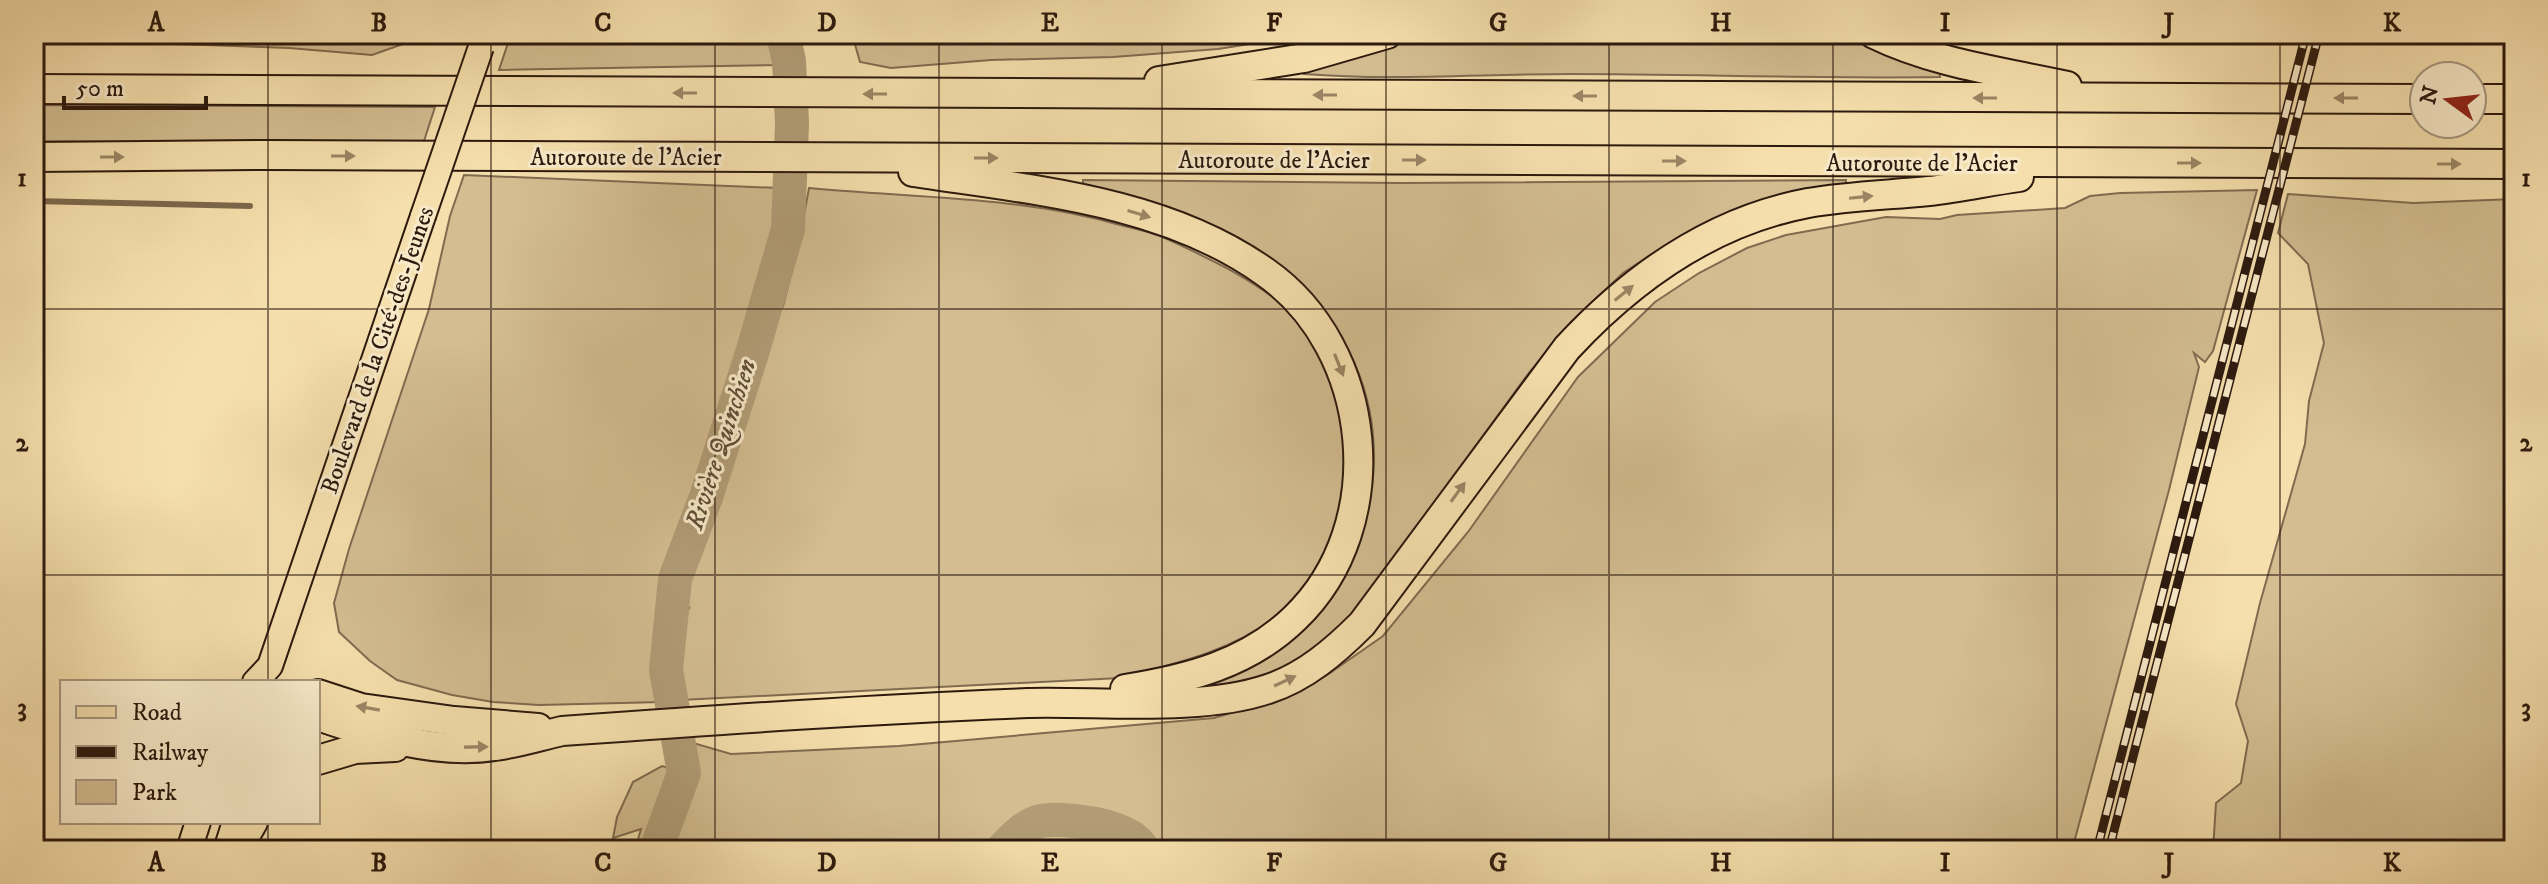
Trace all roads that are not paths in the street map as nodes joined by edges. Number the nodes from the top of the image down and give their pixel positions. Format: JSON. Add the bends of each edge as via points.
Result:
{"nodes":[{"id":1,"x":1387,"y":34,"type":"edge"},
{"id":2,"x":1874,"y":34,"type":"edge"},
{"id":3,"x":483,"y":40,"type":"edge"},
{"id":4,"x":34,"y":89,"type":"edge"},
{"id":5,"x":1079,"y":94,"type":"junction"},
{"id":6,"x":2119,"y":98,"type":"junction"},
{"id":7,"x":2408,"y":99,"type":"edge"},
{"id":8,"x":2488,"y":99,"type":"edge"},
{"id":9,"x":2514,"y":99,"type":"edge"},
{"id":10,"x":34,"y":157,"type":"edge"},
{"id":11,"x":816,"y":158,"type":"junction"},
{"id":12,"x":2111,"y":162,"type":"junction"},
{"id":13,"x":2514,"y":164,"type":"edge"},
{"id":14,"x":269,"y":677,"type":"edge"},
{"id":15,"x":320,"y":695,"type":"edge"},
{"id":16,"x":1029,"y":703,"type":"junction"},
{"id":17,"x":320,"y":717,"type":"edge"},
{"id":18,"x":562,"y":731,"type":"junction"},
{"id":19,"x":433,"y":745,"type":"junction"},
{"id":20,"x":320,"y":759,"type":"edge"},
{"id":21,"x":197,"y":824,"type":"edge"},
{"id":22,"x":234,"y":824,"type":"edge"},
{"id":23,"x":252,"y":824,"type":"edge"},
{"id":24,"x":189,"y":850,"type":"edge"},
{"id":25,"x":226,"y":850,"type":"edge"},
{"id":26,"x":237,"y":850,"type":"edge"}],
"edges":[{"from":1,"to":5,"type":"highway","via":[[1304,58]]},
{"from":2,"to":6,"type":"highway","via":[[1956,62]]},
{"from":3,"to":14,"type":"main road","name":"Boulevard de la Cité-des-Jeunes","bridge":true},
{"from":5,"to":4,"type":"highway","one_way":true},
{"from":6,"to":5,"type":"highway","one_way":true},
{"from":7,"to":6,"type":"highway","one_way":true},
{"from":8,"to":9,"type":"highway"},
{"from":10,"to":11,"type":"highway","name":"Autoroute de l'Acier","one_way":true},
{"from":11,"to":12,"type":"highway","name":"Autoroute de l'Acier","one_way":true},
{"from":11,"to":16,"type":"highway","one_way":true,"via":[[1075,198],[1200,237],[1242,257],[1286,289],[1319,328],[1345,379],[1357,433],[1352,520],[1333,571],[1296,618],[1256,649],[1207,671]]},
{"from":12,"to":13,"type":"highway","name":"Autoroute de l'Acier","one_way":true},
{"from":16,"to":12,"type":"highway","one_way":true,"via":[[1221,698],[1269,689],[1316,664],[1370,614],[1567,348],[1629,287],[1694,244],[1754,218],[1808,203]]},
{"from":18,"to":15,"type":"highway","one_way":true,"via":[[361,708]]},
{"from":16,"to":18,"type":"highway"},
{"from":17,"to":19,"type":"highway"},
{"from":19,"to":18,"type":"highway","one_way":true,"via":[[494,746]]},
{"from":19,"to":20,"type":"highway","via":[[355,749]]},
{"from":21,"to":24,"type":"main road"},
{"from":22,"to":25,"type":"main road"},
{"from":23,"to":26,"type":"highway"}]}
